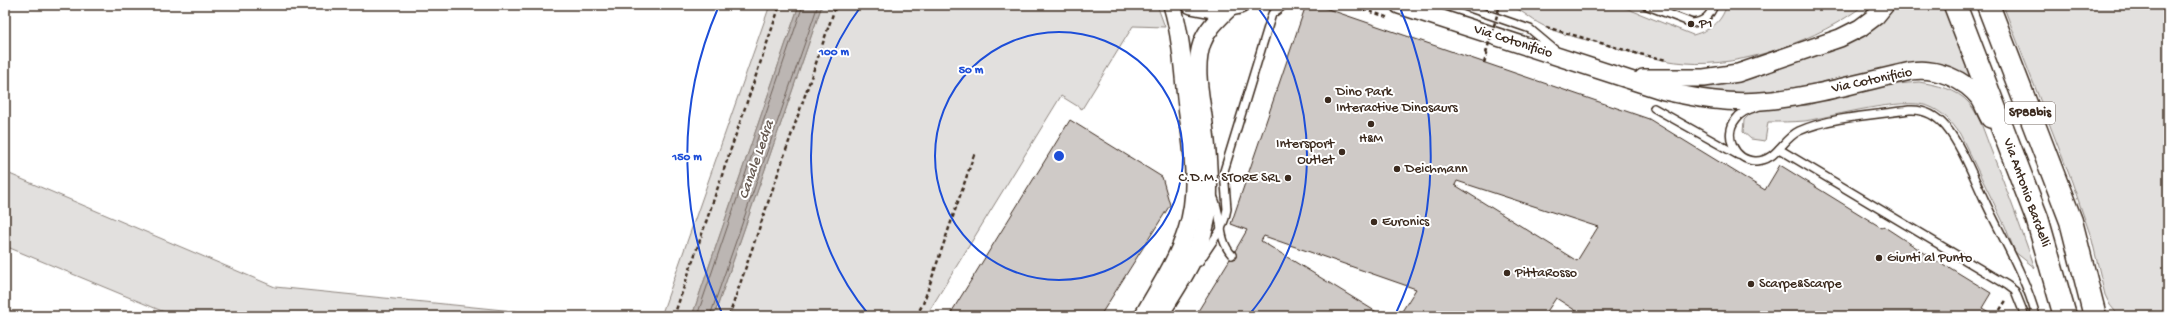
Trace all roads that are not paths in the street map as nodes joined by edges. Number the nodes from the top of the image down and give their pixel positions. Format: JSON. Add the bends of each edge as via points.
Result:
{"nodes":[{"id":1,"x":1172,"y":5,"type":"edge"},
{"id":2,"x":1191,"y":5,"type":"edge"},
{"id":3,"x":1284,"y":5,"type":"edge"},
{"id":4,"x":1399,"y":5,"type":"edge"},
{"id":5,"x":1461,"y":5,"type":"edge"},
{"id":6,"x":1476,"y":5,"type":"edge"},
{"id":7,"x":1645,"y":5,"type":"edge"},
{"id":8,"x":1714,"y":5,"type":"edge"},
{"id":9,"x":1885,"y":5,"type":"edge"},
{"id":10,"x":1955,"y":5,"type":"edge"},
{"id":11,"x":1988,"y":5,"type":"edge"},
{"id":12,"x":1234,"y":7,"type":"edge"},
{"id":13,"x":1491,"y":15,"type":"junction"},
{"id":14,"x":1565,"y":59,"type":"junction"},
{"id":15,"x":1627,"y":78,"type":"junction"},
{"id":16,"x":1789,"y":98,"type":"junction"},
{"id":17,"x":1654,"y":108,"type":"dead end"},
{"id":18,"x":1779,"y":149,"type":"junction"},
{"id":19,"x":1742,"y":157,"type":"junction"},
{"id":20,"x":1224,"y":171,"type":"junction"},
{"id":21,"x":1207,"y":185,"type":"junction"},
{"id":22,"x":2037,"y":218,"type":"junction"},
{"id":23,"x":2071,"y":221,"type":"junction"},
{"id":24,"x":1220,"y":229,"type":"junction"},
{"id":25,"x":1232,"y":255,"type":"dead end"},
{"id":26,"x":1170,"y":269,"type":"junction"},
{"id":27,"x":1137,"y":316,"type":"edge"},
{"id":28,"x":1142,"y":316,"type":"edge"},
{"id":29,"x":1158,"y":316,"type":"edge"},
{"id":30,"x":1164,"y":316,"type":"edge"},
{"id":31,"x":2025,"y":316,"type":"edge"},
{"id":32,"x":2036,"y":316,"type":"edge"},
{"id":33,"x":2065,"y":316,"type":"edge"},
{"id":34,"x":2095,"y":316,"type":"edge"},
{"id":35,"x":2103,"y":316,"type":"edge"}],
"edges":[{"from":1,"to":26,"type":"street","via":[[1182,55],[1191,135],[1193,190],[1187,229]]},
{"from":2,"to":12,"type":"street","via":[[1206,10]]},
{"from":3,"to":20,"type":"lane","via":[[1272,14]]},
{"from":4,"to":14,"type":"street","name":"Via Cotonificio"},
{"from":5,"to":13,"type":"lane"},
{"from":6,"to":13,"type":"lane"},
{"from":7,"to":8,"type":"lane","via":[[1692,23],[1706,18]]},
{"from":9,"to":15,"type":"street","name":"Via Cotonificio","via":[[1876,16],[1860,28],[1840,38],[1738,73],[1704,78]]},
{"from":10,"to":22,"type":"main road","name":"Via Antonio Bardelli","number":"SP88bis"},
{"from":11,"to":23,"type":"main road","number":"SP88bis"},
{"from":12,"to":21,"type":"street","via":[[1208,32],[1199,58]]},
{"from":13,"to":14,"type":"lane","via":[[1530,29]]},
{"from":14,"to":15,"type":"street","name":"Via Cotonificio"},
{"from":15,"to":16,"type":"street","name":"Via Cotonificio","via":[[1664,91],[1701,99],[1760,101]]},
{"from":16,"to":19,"type":"lane","via":[[1756,107],[1744,112],[1735,120],[1730,132],[1731,140]]},
{"from":16,"to":22,"type":"street","name":"Via Cotonificio","via":[[1916,70],[1944,74],[1964,85],[1980,99],[2023,197]]},
{"from":17,"to":19,"type":"lane"},
{"from":18,"to":19,"type":"lane","via":[[1770,158],[1761,161]]},
{"from":18,"to":31,"type":"lane","via":[[2007,285],[2020,299]]},
{"from":18,"to":32,"type":"lane","via":[[1795,133],[1817,125],[1909,110],[1924,111],[1936,117],[1949,130],[1970,171],[2030,293]]},
{"from":20,"to":21,"type":"lane"},
{"from":20,"to":24,"type":"lane","via":[[1227,209]]},
{"from":21,"to":24,"type":"lane","via":[[1219,210]]},
{"from":21,"to":29,"type":"street","via":[[1206,220],[1199,246],[1185,274]]},
{"from":22,"to":33,"type":"main road","name":"Via Antonio Bardelli","number":"SP88bis"},
{"from":23,"to":34,"type":"main road","number":"SP88bis"},
{"from":23,"to":35,"type":"street","via":[[2080,234]]},
{"from":24,"to":25,"type":"lane","via":[[1224,243]]},
{"from":24,"to":30,"type":"lane"},
{"from":26,"to":27,"type":"lane"},
{"from":26,"to":28,"type":"street"}]}
